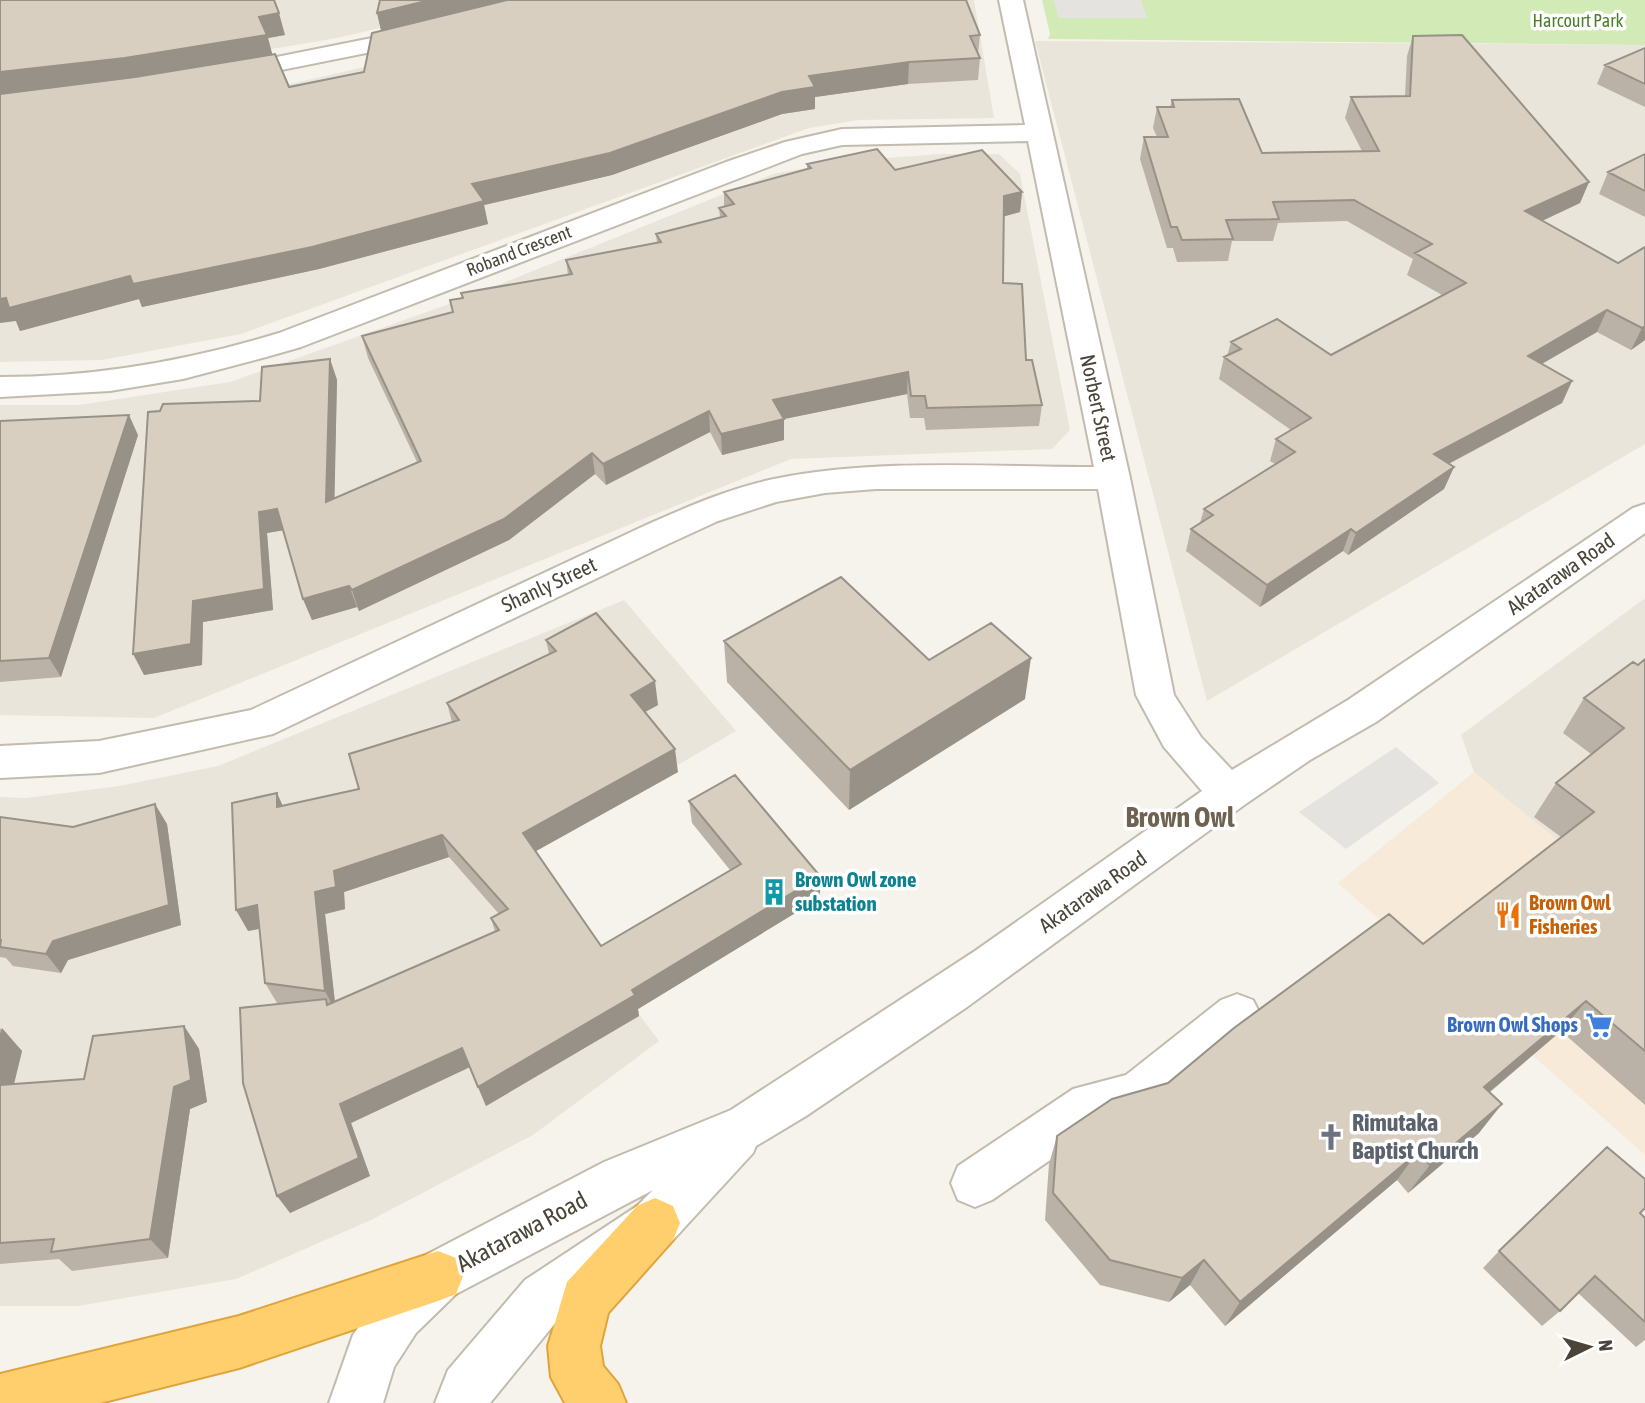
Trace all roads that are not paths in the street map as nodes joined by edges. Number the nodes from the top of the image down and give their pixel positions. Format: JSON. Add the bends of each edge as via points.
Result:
{"nodes":[{"id":1,"x":1011,"y":0,"type":"edge"},
{"id":2,"x":449,"y":28,"type":"edge"},
{"id":3,"x":208,"y":77,"type":"edge"},
{"id":4,"x":1039,"y":133,"type":"junction"},
{"id":5,"x":0,"y":387,"type":"edge"},
{"id":6,"x":1113,"y":478,"type":"junction"},
{"id":7,"x":1645,"y":516,"type":"edge"},
{"id":8,"x":0,"y":762,"type":"edge"},
{"id":9,"x":1230,"y":793,"type":"junction"},
{"id":10,"x":1237,"y":1014,"type":"dead end"},
{"id":11,"x":748,"y":1126,"type":"junction"},
{"id":12,"x":975,"y":1183,"type":"dead end"},
{"id":13,"x":655,"y":1223,"type":"junction"},
{"id":14,"x":438,"y":1276,"type":"junction"},
{"id":15,"x":0,"y":1401,"type":"edge"},
{"id":16,"x":356,"y":1403,"type":"edge"},
{"id":17,"x":462,"y":1403,"type":"edge"},
{"id":18,"x":599,"y":1403,"type":"edge"}],
"edges":[{"from":1,"to":4,"type":"street","name":"Norbert Street"},
{"from":2,"to":3,"type":"street"},
{"from":4,"to":5,"type":"street","name":"Roband Crescent","via":[[842,137],[794,148],[237,358],[115,380]]},
{"from":4,"to":6,"type":"street","name":"Norbert Street"},
{"from":6,"to":8,"type":"street","name":"Shanly Street","via":[[876,478],[772,491],[656,535],[259,723],[99,757]]},
{"from":6,"to":9,"type":"street","name":"Norbert Street","via":[[1154,695],[1167,723],[1199,765]]},
{"from":7,"to":9,"type":"street","name":"Akatarawa Road","via":[[1362,711],[1316,735]]},
{"from":9,"to":11,"type":"street","name":"Akatarawa Road","via":[[880,1041]]},
{"from":10,"to":12,"type":"street","via":[[1138,1094],[1090,1105]]},
{"from":11,"to":13,"type":"street","name":"Akatarawa Road"},
{"from":11,"to":14,"type":"street","name":"Akatarawa Road","via":[[621,1179]]},
{"from":13,"to":17,"type":"street","name":"Akatarawa Road","via":[[542,1298],[467,1389]]},
{"from":13,"to":18,"type":"highway","via":[[585,1300],[574,1346],[578,1377]]},
{"from":14,"to":15,"type":"highway","via":[[239,1342]]},
{"from":14,"to":16,"type":"street","name":"Akatarawa Road","via":[[398,1315],[372,1354]]}]}
